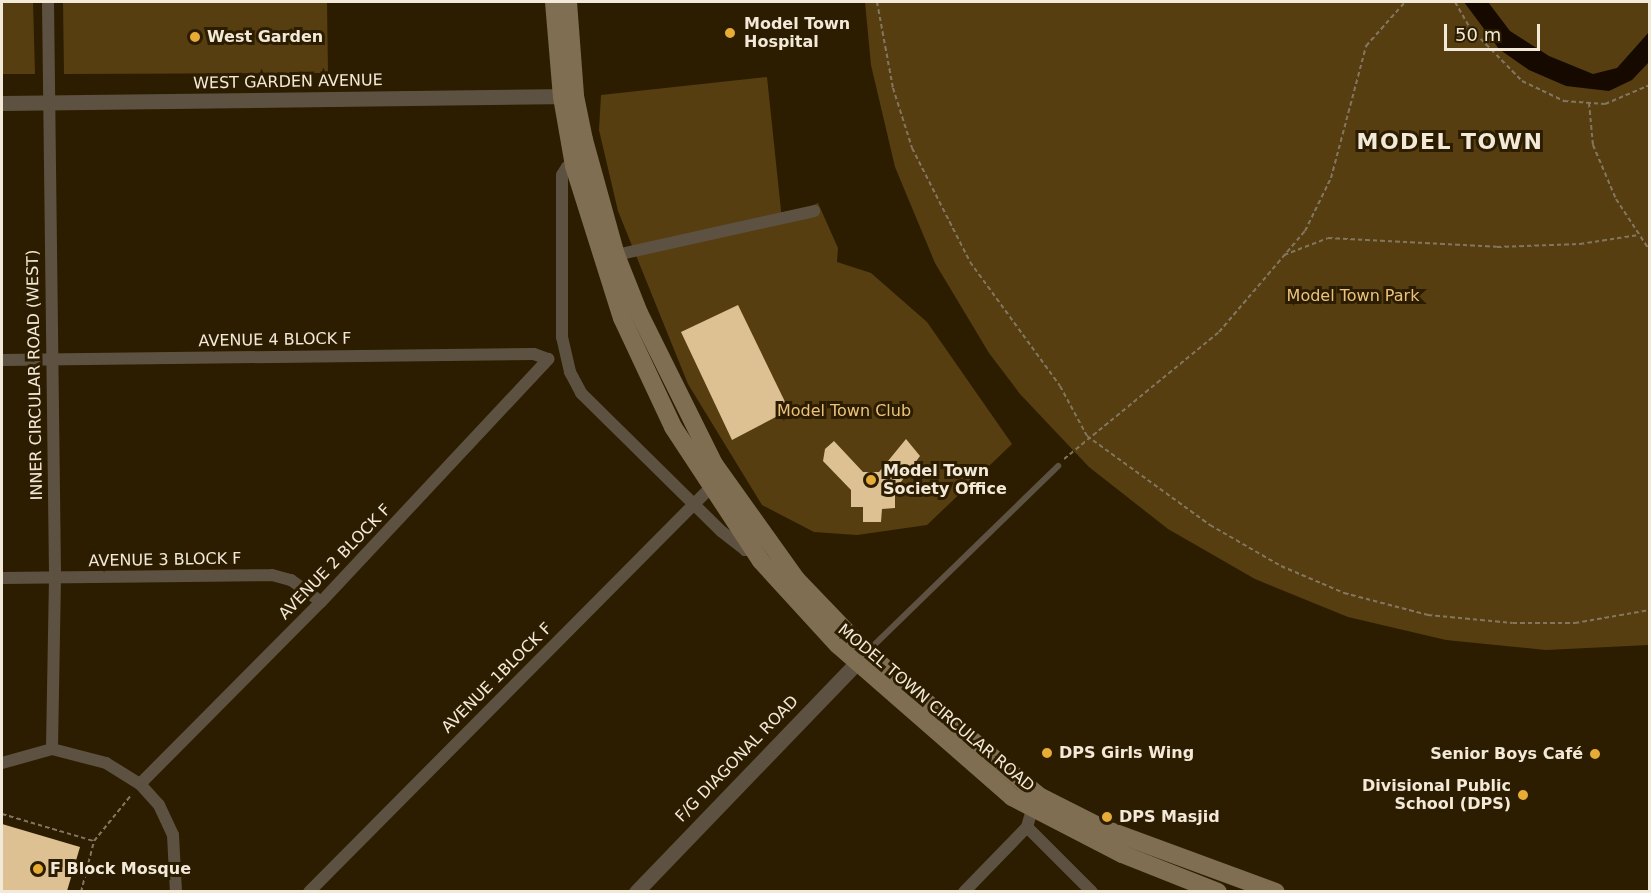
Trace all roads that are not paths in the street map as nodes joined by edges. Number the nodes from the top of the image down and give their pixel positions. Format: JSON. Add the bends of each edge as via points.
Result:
{"nodes":[{"id":1,"x":48,"y":2,"type":"edge"},
{"id":2,"x":554,"y":2,"type":"edge"},
{"id":3,"x":568,"y":2,"type":"edge"},
{"id":4,"x":568,"y":97,"type":"junction"},
{"id":5,"x":2,"y":103,"type":"edge"},
{"id":6,"x":48,"y":103,"type":"junction"},
{"id":7,"x":574,"y":166,"type":"junction"},
{"id":8,"x":814,"y":211,"type":"dead end"},
{"id":9,"x":616,"y":255,"type":"junction"},
{"id":10,"x":563,"y":355,"type":"junction"},
{"id":11,"x":548,"y":359,"type":"junction"},
{"id":12,"x":2,"y":360,"type":"edge"},
{"id":13,"x":51,"y":360,"type":"junction"},
{"id":14,"x":1058,"y":466,"type":"road end"},
{"id":15,"x":711,"y":488,"type":"junction"},
{"id":16,"x":693,"y":504,"type":"junction"},
{"id":17,"x":760,"y":545,"type":"junction"},
{"id":18,"x":55,"y":577,"type":"junction"},
{"id":19,"x":2,"y":578,"type":"edge"},
{"id":20,"x":321,"y":602,"type":"junction"},
{"id":21,"x":861,"y":657,"type":"junction"},
{"id":22,"x":52,"y":749,"type":"junction"},
{"id":23,"x":2,"y":763,"type":"edge"},
{"id":24,"x":140,"y":784,"type":"junction"},
{"id":25,"x":1035,"y":802,"type":"junction"},
{"id":26,"x":1027,"y":827,"type":"junction"},
{"id":27,"x":176,"y":891,"type":"edge"},
{"id":28,"x":309,"y":891,"type":"edge"},
{"id":29,"x":636,"y":891,"type":"edge"},
{"id":30,"x":964,"y":891,"type":"edge"},
{"id":31,"x":1092,"y":891,"type":"edge"},
{"id":32,"x":1218,"y":891,"type":"edge"},
{"id":33,"x":1276,"y":891,"type":"edge"}],
"edges":[{"from":1,"to":6,"type":"street","name":"INNER CIRCULAR ROAD (WEST)"},
{"from":2,"to":4,"type":"main road","name":"MODEL TOWN CIRCULAR ROAD"},
{"from":3,"to":4,"type":"main road","name":"MODEL TOWN CIRCULAR ROAD"},
{"from":4,"to":6,"type":"street","name":"WEST GARDEN AVENUE"},
{"from":4,"to":7,"type":"main road","name":"MODEL TOWN CIRCULAR ROAD"},
{"from":4,"to":9,"type":"main road","name":"MODEL TOWN CIRCULAR ROAD"},
{"from":5,"to":6,"type":"street","name":"WEST GARDEN AVENUE"},
{"from":6,"to":13,"type":"street","name":"INNER CIRCULAR ROAD (WEST)"},
{"from":7,"to":10,"type":"street","via":[[567,167],[562,175]]},
{"from":7,"to":15,"type":"main road","name":"MODEL TOWN CIRCULAR ROAD","via":[[641,363]]},
{"from":8,"to":9,"type":"street"},
{"from":9,"to":17,"type":"main road","name":"MODEL TOWN CIRCULAR ROAD","via":[[690,422]]},
{"from":10,"to":11,"type":"street"},
{"from":10,"to":16,"type":"street","via":[[581,393]]},
{"from":11,"to":13,"type":"street","name":"AVENUE 4 BLOCK F","via":[[534,354]]},
{"from":11,"to":20,"type":"street","name":"AVENUE 2 BLOCK F"},
{"from":12,"to":13,"type":"street","name":"AVENUE 4 BLOCK F"},
{"from":13,"to":18,"type":"street","name":"INNER CIRCULAR ROAD (WEST)"},
{"from":14,"to":21,"type":"lane"},
{"from":15,"to":16,"type":"street","name":"AVENUE 1BLOCK F"},
{"from":15,"to":17,"type":"main road","name":"MODEL TOWN CIRCULAR ROAD"},
{"from":16,"to":17,"type":"street","via":[[741,548]]},
{"from":16,"to":28,"type":"street","name":"AVENUE 1BLOCK F"},
{"from":17,"to":21,"type":"main road","name":"MODEL TOWN CIRCULAR ROAD","via":[[797,605]]},
{"from":18,"to":19,"type":"street","name":"AVENUE 3 BLOCK F"},
{"from":18,"to":20,"type":"street","name":"AVENUE 3 BLOCK F","via":[[272,575],[291,580]]},
{"from":18,"to":22,"type":"street","name":"INNER CIRCULAR ROAD (WEST)"},
{"from":20,"to":24,"type":"street","name":"AVENUE 2 BLOCK F"},
{"from":21,"to":25,"type":"main road","name":"MODEL TOWN CIRCULAR ROAD","via":[[984,775]]},
{"from":21,"to":29,"type":"street","name":"F/G DIAGONAL ROAD"},
{"from":22,"to":23,"type":"street"},
{"from":22,"to":24,"type":"street","via":[[106,763]]},
{"from":24,"to":27,"type":"street","via":[[159,805],[173,834]]},
{"from":25,"to":26,"type":"street"},
{"from":25,"to":32,"type":"main road","name":"MODEL TOWN CIRCULAR ROAD","via":[[1122,854]]},
{"from":25,"to":33,"type":"main road","name":"MODEL TOWN CIRCULAR ROAD"},
{"from":26,"to":30,"type":"street"},
{"from":26,"to":31,"type":"street"}]}
